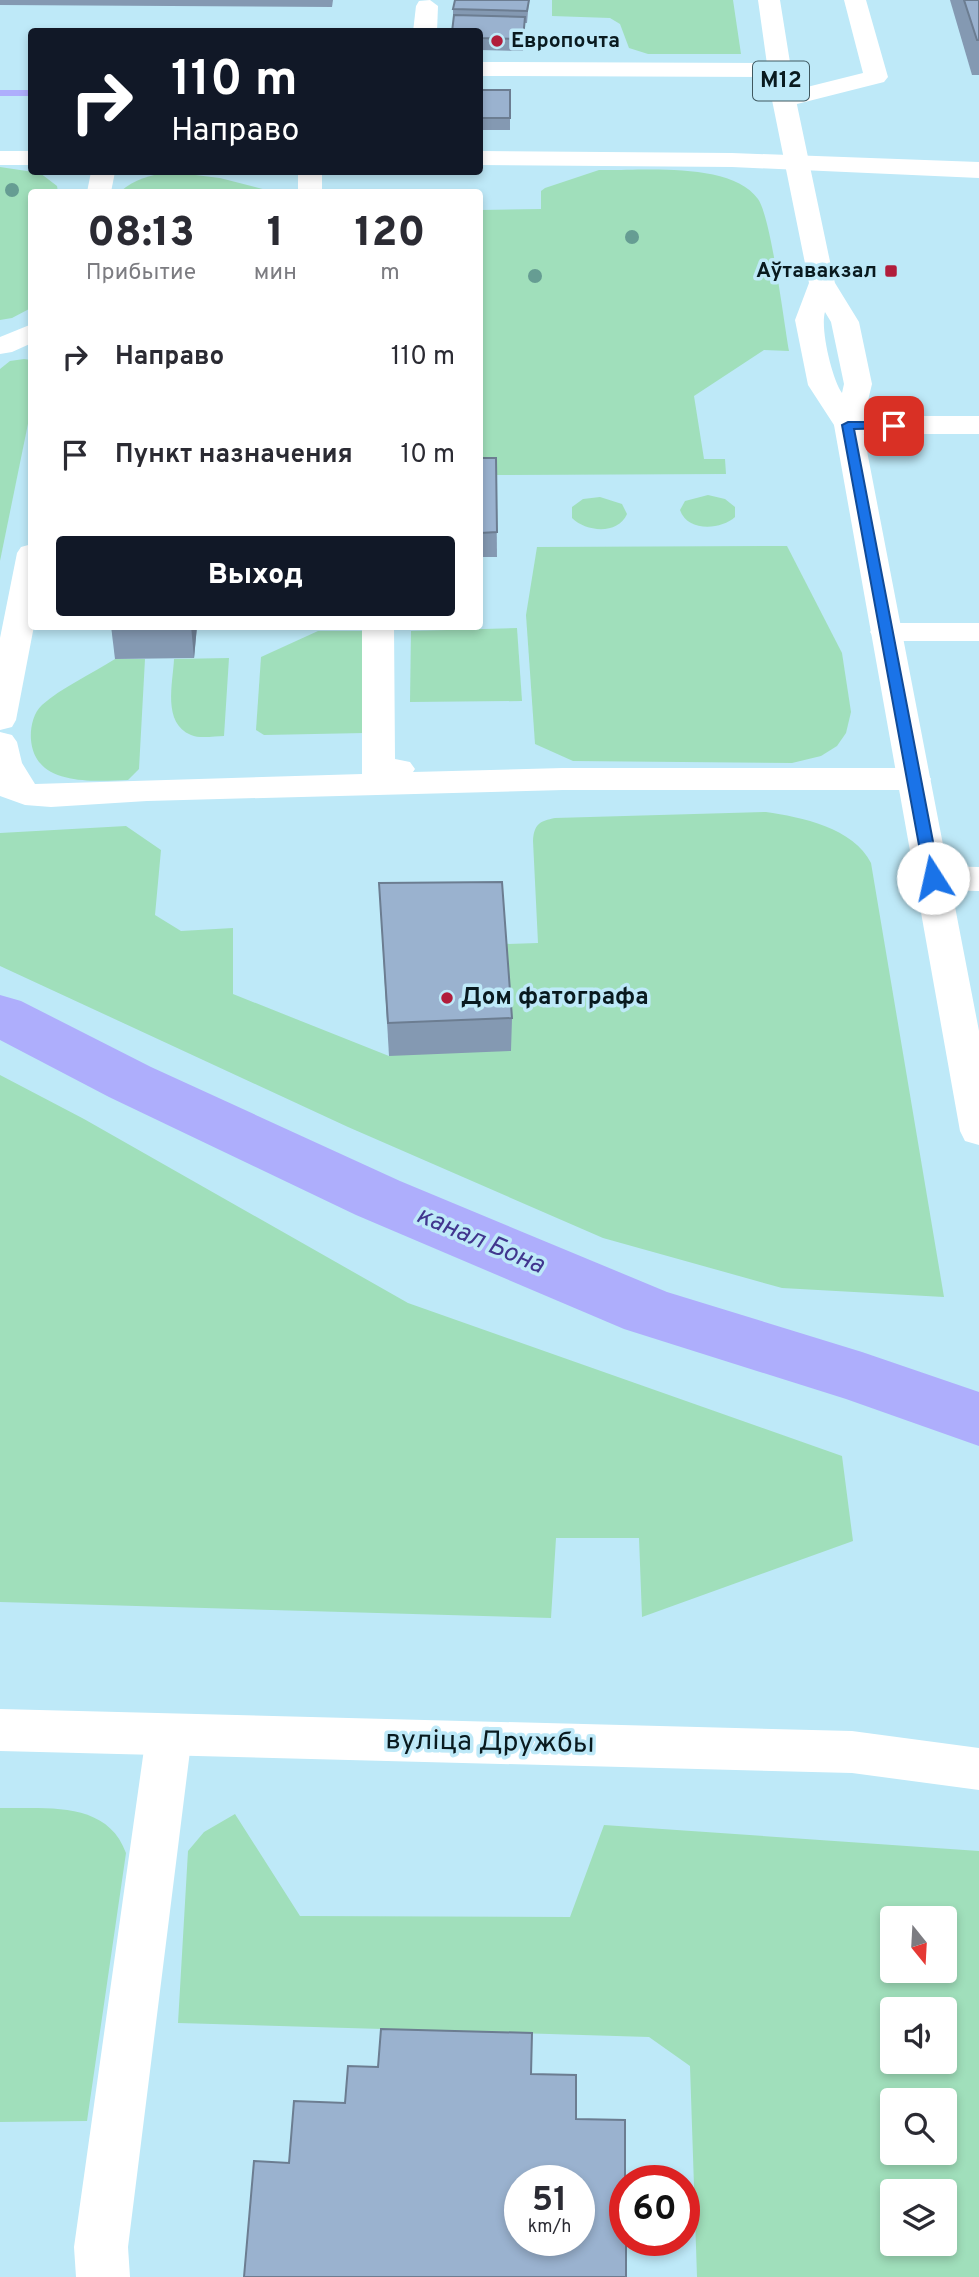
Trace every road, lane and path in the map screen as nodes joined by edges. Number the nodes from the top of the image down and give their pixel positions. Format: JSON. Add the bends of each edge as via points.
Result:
{"nodes":[{"id":1,"x":769,"y":0,"type":"edge"},
{"id":2,"x":855,"y":0,"type":"edge"},
{"id":3,"x":427,"y":6,"type":"dead end"},
{"id":4,"x":425,"y":28,"type":"edge"},
{"id":5,"x":483,"y":69,"type":"edge"},
{"id":6,"x":779,"y":70,"type":"junction"},
{"id":7,"x":784,"y":100,"type":"junction"},
{"id":8,"x":0,"y":158,"type":"edge"},
{"id":9,"x":28,"y":158,"type":"edge"},
{"id":10,"x":483,"y":158,"type":"edge"},
{"id":11,"x":796,"y":162,"type":"junction"},
{"id":12,"x":979,"y":170,"type":"edge"},
{"id":13,"x":28,"y":334,"type":"edge"},
{"id":14,"x":2,"y":346,"type":"dead end"},
{"id":15,"x":848,"y":425,"type":"junction"},
{"id":16,"x":979,"y":425,"type":"edge"},
{"id":17,"x":28,"y":574,"type":"edge"},
{"id":18,"x":378,"y":630,"type":"edge"},
{"id":19,"x":886,"y":632,"type":"junction"},
{"id":20,"x":979,"y":632,"type":"edge"},
{"id":21,"x":0,"y":719,"type":"edge"},
{"id":22,"x":0,"y":742,"type":"edge"},
{"id":23,"x":914,"y":779,"type":"junction"},
{"id":24,"x":379,"y":785,"type":"junction"},
{"id":25,"x":13,"y":789,"type":"edge"},
{"id":26,"x":933,"y":878,"type":"junction"},
{"id":27,"x":979,"y":879,"type":"edge"},
{"id":28,"x":979,"y":1131,"type":"edge"},
{"id":29,"x":0,"y":1730,"type":"edge"},
{"id":30,"x":169,"y":1735,"type":"junction"},
{"id":31,"x":979,"y":1769,"type":"edge"},
{"id":32,"x":103,"y":2277,"type":"edge"}],
"edges":[{"from":1,"to":6,"type":"main road","number":"М12"},
{"from":2,"to":7,"type":"main road","via":[[876,77]]},
{"from":3,"to":4,"type":"main road"},
{"from":5,"to":6,"type":"main road"},
{"from":6,"to":7,"type":"main road","number":"М12"},
{"from":7,"to":11,"type":"main road","number":"М12"},
{"from":8,"to":9,"type":"main road"},
{"from":10,"to":11,"type":"main road"},
{"from":11,"to":12,"type":"main road"},
{"from":11,"to":15,"type":"main road","number":"М12","via":[[822,283],[809,320],[811,331],[822,385]]},
{"from":13,"to":14,"type":"main road"},
{"from":15,"to":16,"type":"main road"},
{"from":15,"to":19,"type":"main road","number":"М12"},
{"from":17,"to":21,"type":"main road"},
{"from":18,"to":24,"type":"main road"},
{"from":19,"to":20,"type":"main road"},
{"from":19,"to":23,"type":"main road","number":"М12"},
{"from":22,"to":25,"type":"main road"},
{"from":23,"to":24,"type":"main road","via":[[563,779]]},
{"from":23,"to":26,"type":"main road","number":"М12"},
{"from":24,"to":25,"type":"main road","via":[[51,796]]},
{"from":26,"to":27,"type":"main road"},
{"from":26,"to":28,"type":"main road","number":"М12"},
{"from":29,"to":30,"type":"main road","name":"вуліца Дружбы"},
{"from":30,"to":31,"type":"main road","name":"вуліца Дружбы","via":[[852,1752]]},
{"from":30,"to":32,"type":"main road","via":[[103,2234]]}]}
